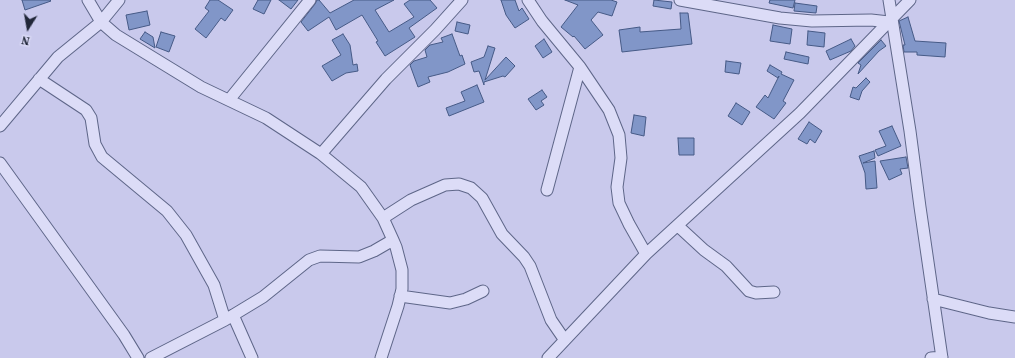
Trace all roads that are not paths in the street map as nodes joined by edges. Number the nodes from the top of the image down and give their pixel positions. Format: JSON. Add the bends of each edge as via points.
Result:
{"nodes":[{"id":1,"x":88,"y":0,"type":"edge"},
{"id":2,"x":119,"y":0,"type":"edge"},
{"id":3,"x":310,"y":0,"type":"edge"},
{"id":4,"x":462,"y":0,"type":"edge"},
{"id":5,"x":528,"y":0,"type":"edge"},
{"id":6,"x":680,"y":0,"type":"edge"},
{"id":7,"x":889,"y":0,"type":"edge"},
{"id":8,"x":919,"y":0,"type":"edge"},
{"id":9,"x":909,"y":1,"type":"edge"},
{"id":10,"x":710,"y":3,"type":"edge"},
{"id":11,"x":891,"y":20,"type":"junction"},
{"id":12,"x":100,"y":22,"type":"junction"},
{"id":13,"x":580,"y":67,"type":"junction"},
{"id":14,"x":39,"y":79,"type":"junction"},
{"id":15,"x":228,"y":100,"type":"junction"},
{"id":16,"x":0,"y":126,"type":"edge"},
{"id":17,"x":321,"y":154,"type":"junction"},
{"id":18,"x":0,"y":163,"type":"edge"},
{"id":19,"x":547,"y":190,"type":"dead end"},
{"id":20,"x":383,"y":218,"type":"junction"},
{"id":21,"x":678,"y":226,"type":"junction"},
{"id":22,"x":393,"y":240,"type":"junction"},
{"id":23,"x":646,"y":254,"type":"junction"},
{"id":24,"x":483,"y":291,"type":"dead end"},
{"id":25,"x":774,"y":292,"type":"dead end"},
{"id":26,"x":400,"y":296,"type":"junction"},
{"id":27,"x":933,"y":299,"type":"junction"},
{"id":28,"x":1015,"y":317,"type":"edge"},
{"id":29,"x":229,"y":318,"type":"junction"},
{"id":30,"x":564,"y":339,"type":"junction"},
{"id":31,"x":555,"y":355,"type":"edge"},
{"id":32,"x":138,"y":358,"type":"edge"},
{"id":33,"x":151,"y":358,"type":"edge"},
{"id":34,"x":252,"y":358,"type":"edge"},
{"id":35,"x":381,"y":358,"type":"edge"},
{"id":36,"x":931,"y":358,"type":"edge"},
{"id":37,"x":942,"y":358,"type":"edge"}],
"edges":[{"from":1,"to":12,"type":"street"},
{"from":2,"to":12,"type":"street"},
{"from":3,"to":15,"type":"street"},
{"from":4,"to":17,"type":"street","via":[[386,79]]},
{"from":5,"to":13,"type":"street"},
{"from":6,"to":10,"type":"street"},
{"from":7,"to":11,"type":"street"},
{"from":8,"to":9,"type":"street"},
{"from":9,"to":11,"type":"street"},
{"from":10,"to":11,"type":"street","via":[[780,18],[812,21]]},
{"from":11,"to":21,"type":"street","via":[[800,113]]},
{"from":11,"to":27,"type":"street","via":[[910,131]]},
{"from":12,"to":14,"type":"street","via":[[58,56]]},
{"from":12,"to":15,"type":"street","via":[[116,35],[201,87]]},
{"from":13,"to":19,"type":"street"},
{"from":13,"to":23,"type":"street","via":[[609,110],[619,135],[619,203]]},
{"from":14,"to":16,"type":"street"},
{"from":14,"to":29,"type":"street","via":[[86,110],[91,118],[95,144],[102,157],[167,211],[186,235]]},
{"from":15,"to":17,"type":"street","via":[[266,118]]},
{"from":17,"to":20,"type":"street","via":[[361,187]]},
{"from":18,"to":32,"type":"street"},
{"from":20,"to":22,"type":"street"},
{"from":20,"to":30,"type":"street","via":[[411,200],[445,185],[459,184],[471,188],[482,198],[502,234],[530,266],[551,320]]},
{"from":21,"to":23,"type":"street"},
{"from":21,"to":25,"type":"street","via":[[726,266],[749,291]]},
{"from":22,"to":26,"type":"street","via":[[402,270]]},
{"from":22,"to":29,"type":"street","via":[[359,257],[320,256],[309,260],[263,298]]},
{"from":23,"to":30,"type":"street"},
{"from":24,"to":26,"type":"street","via":[[466,300],[450,303]]},
{"from":26,"to":35,"type":"street"},
{"from":27,"to":28,"type":"street"},
{"from":27,"to":37,"type":"street"},
{"from":29,"to":33,"type":"street"},
{"from":29,"to":34,"type":"street"},
{"from":30,"to":31,"type":"street"},
{"from":36,"to":37,"type":"street"}]}
